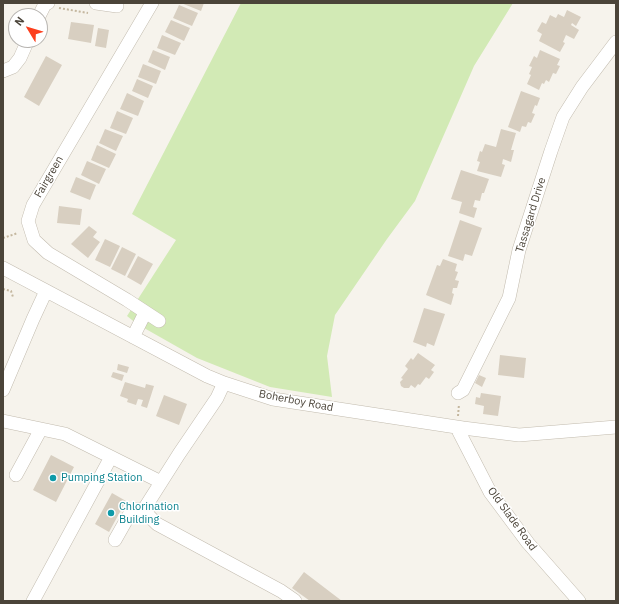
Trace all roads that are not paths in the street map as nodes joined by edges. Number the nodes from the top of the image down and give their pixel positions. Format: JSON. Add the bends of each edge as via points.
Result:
{"nodes":[{"id":1,"x":152,"y":3,"type":"edge"},
{"id":2,"x":53,"y":5,"type":"edge"},
{"id":3,"x":117,"y":6,"type":"dead end"},
{"id":4,"x":44,"y":8,"type":"edge"},
{"id":5,"x":95,"y":8,"type":"edge"},
{"id":6,"x":616,"y":42,"type":"edge"},
{"id":7,"x":24,"y":48,"type":"edge"},
{"id":8,"x":3,"y":71,"type":"edge"},
{"id":9,"x":3,"y":268,"type":"edge"},
{"id":10,"x":46,"y":291,"type":"junction"},
{"id":11,"x":145,"y":313,"type":"junction"},
{"id":12,"x":159,"y":321,"type":"dead end"},
{"id":13,"x":133,"y":337,"type":"junction"},
{"id":14,"x":224,"y":383,"type":"junction"},
{"id":15,"x":3,"y":390,"type":"edge"},
{"id":16,"x":458,"y":393,"type":"road end"},
{"id":17,"x":3,"y":421,"type":"edge"},
{"id":18,"x":616,"y":427,"type":"edge"},
{"id":19,"x":457,"y":428,"type":"junction"},
{"id":20,"x":41,"y":429,"type":"junction"},
{"id":21,"x":111,"y":457,"type":"junction"},
{"id":22,"x":16,"y":475,"type":"dead end"},
{"id":23,"x":161,"y":482,"type":"junction"},
{"id":24,"x":147,"y":509,"type":"junction"},
{"id":25,"x":115,"y":540,"type":"dead end"},
{"id":26,"x":33,"y":601,"type":"edge"},
{"id":27,"x":295,"y":601,"type":"edge"},
{"id":28,"x":579,"y":601,"type":"edge"}],
"edges":[{"from":1,"to":11,"type":"street","name":"Fairgreen","via":[[33,205],[28,221],[34,240],[48,253]]},
{"from":2,"to":4,"type":"street","via":[[45,4]]},
{"from":3,"to":5,"type":"street"},
{"from":6,"to":16,"type":"street","name":"Tassagard Drive","via":[[563,116],[519,250],[509,298],[464,390]]},
{"from":7,"to":8,"type":"street","via":[[13,67]]},
{"from":9,"to":10,"type":"street","name":"Boherboy Road"},
{"from":10,"to":13,"type":"street","name":"Boherboy Road"},
{"from":10,"to":15,"type":"street"},
{"from":11,"to":12,"type":"street","name":"Fairgreen"},
{"from":11,"to":13,"type":"street"},
{"from":13,"to":14,"type":"street","name":"Boherboy Road"},
{"from":14,"to":19,"type":"street","name":"Boherboy Road","via":[[273,398]]},
{"from":14,"to":23,"type":"street","via":[[217,398]]},
{"from":17,"to":20,"type":"street"},
{"from":18,"to":19,"type":"street","name":"Boherboy Road","via":[[519,435]]},
{"from":19,"to":28,"type":"street","name":"Old Slade Road","via":[[490,492],[528,543]]},
{"from":20,"to":21,"type":"street","via":[[65,434]]},
{"from":20,"to":22,"type":"street"},
{"from":21,"to":23,"type":"street"},
{"from":21,"to":26,"type":"street"},
{"from":23,"to":24,"type":"street","via":[[146,506]]},
{"from":24,"to":25,"type":"street","via":[[132,510]]},
{"from":24,"to":27,"type":"street","via":[[148,515],[157,524]]}]}
